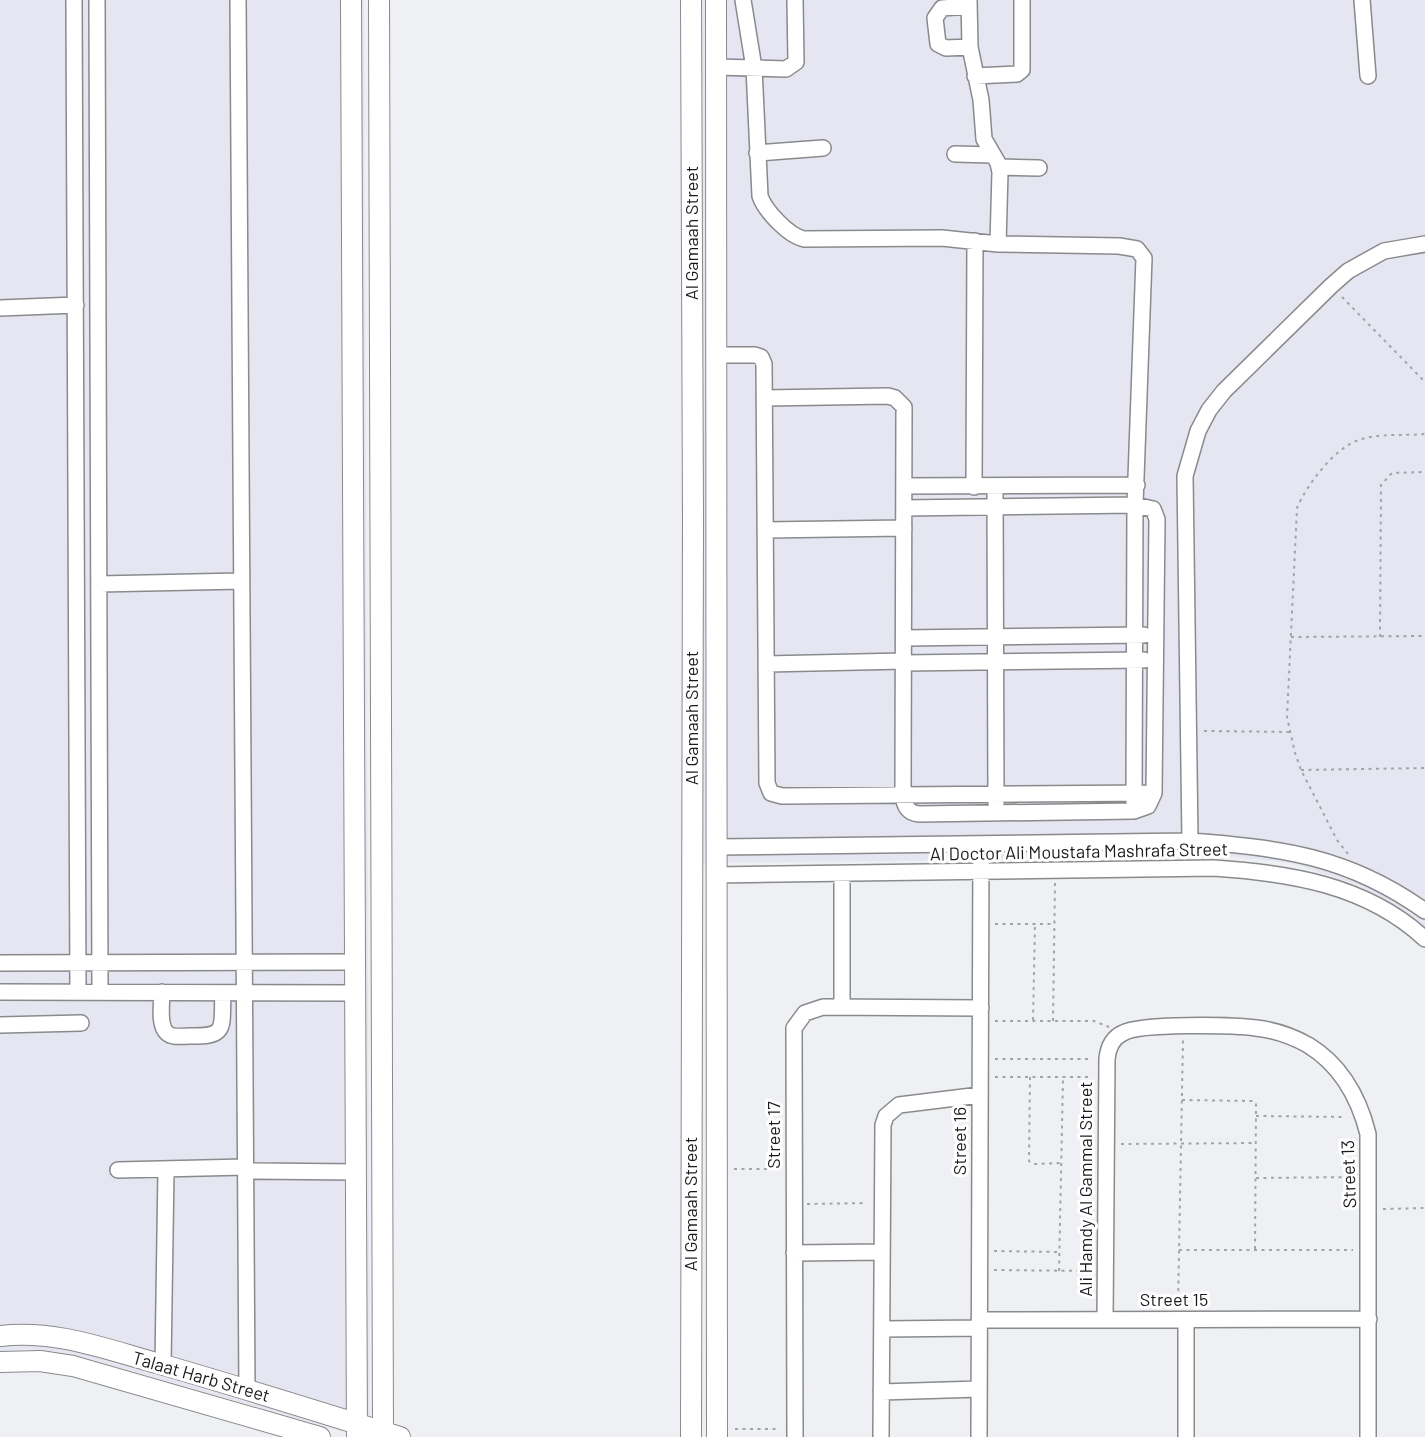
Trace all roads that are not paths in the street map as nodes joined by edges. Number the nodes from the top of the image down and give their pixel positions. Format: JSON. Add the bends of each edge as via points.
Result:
{"nodes":[{"id":1,"x":74,"y":0,"type":"edge"},
{"id":2,"x":97,"y":0,"type":"edge"},
{"id":3,"x":238,"y":0,"type":"edge"},
{"id":4,"x":351,"y":0,"type":"edge"},
{"id":5,"x":379,"y":0,"type":"edge"},
{"id":6,"x":691,"y":0,"type":"edge"},
{"id":7,"x":716,"y":0,"type":"edge"},
{"id":8,"x":742,"y":0,"type":"edge"},
{"id":9,"x":795,"y":0,"type":"edge"},
{"id":10,"x":1022,"y":0,"type":"edge"},
{"id":11,"x":1362,"y":0,"type":"edge"},
{"id":12,"x":969,"y":3,"type":"edge"},
{"id":13,"x":97,"y":18,"type":"junction"},
{"id":14,"x":74,"y":20,"type":"junction"},
{"id":15,"x":970,"y":47,"type":"junction"},
{"id":16,"x":716,"y":66,"type":"junction"},
{"id":17,"x":754,"y":68,"type":"junction"},
{"id":18,"x":975,"y":76,"type":"junction"},
{"id":19,"x":1368,"y":76,"type":"dead end"},
{"id":20,"x":98,"y":127,"type":"junction"},
{"id":21,"x":75,"y":128,"type":"junction"},
{"id":22,"x":823,"y":148,"type":"dead end"},
{"id":23,"x":757,"y":153,"type":"junction"},
{"id":24,"x":955,"y":154,"type":"dead end"},
{"id":25,"x":996,"y":161,"type":"junction"},
{"id":26,"x":1039,"y":168,"type":"dead end"},
{"id":27,"x":76,"y":198,"type":"junction"},
{"id":28,"x":98,"y":198,"type":"junction"},
{"id":29,"x":975,"y":241,"type":"junction"},
{"id":30,"x":998,"y":244,"type":"junction"},
{"id":31,"x":1425,"y":244,"type":"edge"},
{"id":32,"x":76,"y":305,"type":"junction"},
{"id":33,"x":0,"y":308,"type":"edge"},
{"id":34,"x":716,"y":355,"type":"junction"},
{"id":35,"x":764,"y":398,"type":"junction"},
{"id":36,"x":1137,"y":485,"type":"junction"},
{"id":37,"x":904,"y":486,"type":"junction"},
{"id":38,"x":974,"y":487,"type":"junction"},
{"id":39,"x":995,"y":487,"type":"junction"},
{"id":40,"x":1135,"y":505,"type":"junction"},
{"id":41,"x":994,"y":507,"type":"junction"},
{"id":42,"x":904,"y":508,"type":"junction"},
{"id":43,"x":693,"y":519,"type":"junction"},
{"id":44,"x":716,"y":519,"type":"junction"},
{"id":45,"x":904,"y":528,"type":"junction"},
{"id":46,"x":765,"y":530,"type":"junction"},
{"id":47,"x":242,"y":581,"type":"junction"},
{"id":48,"x":99,"y":584,"type":"junction"},
{"id":49,"x":1156,"y":634,"type":"junction"},
{"id":50,"x":1135,"y":635,"type":"junction"},
{"id":51,"x":995,"y":637,"type":"junction"},
{"id":52,"x":904,"y":638,"type":"junction"},
{"id":53,"x":77,"y":643,"type":"junction"},
{"id":54,"x":99,"y":643,"type":"junction"},
{"id":55,"x":1135,"y":660,"type":"junction"},
{"id":56,"x":1156,"y":660,"type":"junction"},
{"id":57,"x":904,"y":662,"type":"junction"},
{"id":58,"x":995,"y":662,"type":"junction"},
{"id":59,"x":766,"y":664,"type":"junction"},
{"id":60,"x":77,"y":721,"type":"junction"},
{"id":61,"x":100,"y":721,"type":"junction"},
{"id":62,"x":1134,"y":793,"type":"junction"},
{"id":63,"x":1154,"y":793,"type":"junction"},
{"id":64,"x":996,"y":794,"type":"junction"},
{"id":65,"x":903,"y":795,"type":"junction"},
{"id":66,"x":1134,"y":811,"type":"junction"},
{"id":67,"x":996,"y":813,"type":"junction"},
{"id":68,"x":1190,"y":842,"type":"junction"},
{"id":69,"x":981,"y":845,"type":"junction"},
{"id":70,"x":716,"y":847,"type":"junction"},
{"id":71,"x":981,"y":873,"type":"junction"},
{"id":72,"x":842,"y":875,"type":"junction"},
{"id":73,"x":716,"y":876,"type":"junction"},
{"id":74,"x":1425,"y":911,"type":"edge"},
{"id":75,"x":1425,"y":939,"type":"edge"},
{"id":76,"x":382,"y":961,"type":"junction"},
{"id":77,"x":355,"y":962,"type":"junction"},
{"id":78,"x":0,"y":963,"type":"edge"},
{"id":79,"x":79,"y":963,"type":"junction"},
{"id":80,"x":100,"y":963,"type":"junction"},
{"id":81,"x":244,"y":963,"type":"junction"},
{"id":82,"x":0,"y":992,"type":"edge"},
{"id":83,"x":78,"y":992,"type":"junction"},
{"id":84,"x":100,"y":992,"type":"junction"},
{"id":85,"x":162,"y":992,"type":"junction"},
{"id":86,"x":222,"y":993,"type":"junction"},
{"id":87,"x":244,"y":993,"type":"junction"},
{"id":88,"x":356,"y":993,"type":"junction"},
{"id":89,"x":383,"y":993,"type":"junction"},
{"id":90,"x":842,"y":1007,"type":"junction"},
{"id":91,"x":980,"y":1015,"type":"junction"},
{"id":92,"x":81,"y":1023,"type":"dead end"},
{"id":93,"x":0,"y":1025,"type":"edge"},
{"id":94,"x":1107,"y":1059,"type":"joint"},
{"id":95,"x":980,"y":1095,"type":"junction"},
{"id":96,"x":166,"y":1169,"type":"junction"},
{"id":97,"x":245,"y":1169,"type":"junction"},
{"id":98,"x":118,"y":1170,"type":"dead end"},
{"id":99,"x":356,"y":1172,"type":"junction"},
{"id":100,"x":882,"y":1252,"type":"junction"},
{"id":101,"x":794,"y":1253,"type":"junction"},
{"id":102,"x":356,"y":1261,"type":"junction"},
{"id":103,"x":382,"y":1261,"type":"junction"},
{"id":104,"x":1369,"y":1319,"type":"junction"},
{"id":105,"x":1105,"y":1320,"type":"junction"},
{"id":106,"x":1182,"y":1320,"type":"junction"},
{"id":107,"x":979,"y":1324,"type":"junction"},
{"id":108,"x":882,"y":1329,"type":"junction"},
{"id":109,"x":0,"y":1336,"type":"edge"},
{"id":110,"x":0,"y":1362,"type":"edge"},
{"id":111,"x":163,"y":1365,"type":"junction"},
{"id":112,"x":979,"y":1389,"type":"junction"},
{"id":113,"x":247,"y":1390,"type":"junction"},
{"id":114,"x":881,"y":1392,"type":"junction"},
{"id":115,"x":357,"y":1430,"type":"edge"},
{"id":116,"x":717,"y":1433,"type":"edge"},
{"id":117,"x":795,"y":1433,"type":"edge"},
{"id":118,"x":689,"y":1434,"type":"edge"},
{"id":119,"x":388,"y":1435,"type":"edge"},
{"id":120,"x":320,"y":1437,"type":"edge"},
{"id":121,"x":881,"y":1437,"type":"edge"},
{"id":122,"x":979,"y":1437,"type":"edge"},
{"id":123,"x":1186,"y":1437,"type":"edge"},
{"id":124,"x":1368,"y":1437,"type":"edge"}],
"edges":[{"from":1,"to":14,"type":"street"},
{"from":2,"to":13,"type":"street"},
{"from":3,"to":47,"type":"street"},
{"from":4,"to":77,"type":"main road"},
{"from":5,"to":76,"type":"main road"},
{"from":6,"to":43,"type":"main road","name":"Al Gamaah Street"},
{"from":7,"to":16,"type":"main road","name":"Al Gamaah Street"},
{"from":8,"to":17,"type":"street"},
{"from":9,"to":17,"type":"street","via":[[796,62],[786,69]]},
{"from":10,"to":18,"type":"street","via":[[1022,70],[1017,74]]},
{"from":11,"to":19,"type":"street"},
{"from":12,"to":15,"type":"street"},
{"from":12,"to":15,"type":"street","via":[[942,8],[934,18],[938,44],[946,48]]},
{"from":13,"to":14,"type":"street"},
{"from":13,"to":20,"type":"street"},
{"from":14,"to":21,"type":"street"},
{"from":15,"to":18,"type":"street"},
{"from":16,"to":17,"type":"street"},
{"from":16,"to":34,"type":"main road","name":"Al Gamaah Street"},
{"from":17,"to":23,"type":"street"},
{"from":18,"to":25,"type":"street","via":[[984,139]]},
{"from":20,"to":21,"type":"street"},
{"from":20,"to":28,"type":"street"},
{"from":21,"to":27,"type":"street"},
{"from":22,"to":23,"type":"street"},
{"from":23,"to":29,"type":"street","via":[[762,201],[798,238]]},
{"from":24,"to":25,"type":"street"},
{"from":25,"to":26,"type":"street"},
{"from":25,"to":30,"type":"street"},
{"from":27,"to":28,"type":"street"},
{"from":27,"to":32,"type":"street"},
{"from":28,"to":48,"type":"street"},
{"from":29,"to":30,"type":"street"},
{"from":29,"to":38,"type":"street"},
{"from":30,"to":36,"type":"street","via":[[1119,246],[1137,249],[1144,258]]},
{"from":31,"to":68,"type":"street","via":[[1384,250],[1331,286],[1224,392],[1203,420],[1190,453],[1185,476]]},
{"from":32,"to":33,"type":"street"},
{"from":32,"to":53,"type":"street"},
{"from":34,"to":35,"type":"street","via":[[761,357]]},
{"from":34,"to":44,"type":"main road","name":"Al Gamaah Street"},
{"from":35,"to":37,"type":"street","via":[[895,398],[904,407]]},
{"from":35,"to":46,"type":"street"},
{"from":36,"to":39,"type":"street"},
{"from":36,"to":40,"type":"street"},
{"from":37,"to":38,"type":"street"},
{"from":37,"to":42,"type":"street"},
{"from":38,"to":39,"type":"street"},
{"from":39,"to":41,"type":"street"},
{"from":40,"to":41,"type":"street"},
{"from":40,"to":49,"type":"street","via":[[1153,509],[1157,519]]},
{"from":40,"to":50,"type":"street"},
{"from":41,"to":42,"type":"street"},
{"from":41,"to":51,"type":"street"},
{"from":42,"to":45,"type":"street"},
{"from":43,"to":44,"type":"main road"},
{"from":43,"to":118,"type":"main road","name":"Al Gamaah Street"},
{"from":44,"to":70,"type":"main road","name":"Al Gamaah Street"},
{"from":45,"to":46,"type":"street"},
{"from":45,"to":52,"type":"street"},
{"from":46,"to":59,"type":"street"},
{"from":47,"to":48,"type":"street"},
{"from":47,"to":81,"type":"street"},
{"from":48,"to":54,"type":"street"},
{"from":49,"to":50,"type":"street"},
{"from":49,"to":56,"type":"street"},
{"from":50,"to":51,"type":"street"},
{"from":50,"to":55,"type":"street"},
{"from":51,"to":52,"type":"street"},
{"from":51,"to":58,"type":"street"},
{"from":52,"to":57,"type":"street"},
{"from":53,"to":54,"type":"street"},
{"from":53,"to":60,"type":"street"},
{"from":54,"to":61,"type":"street"},
{"from":55,"to":56,"type":"street"},
{"from":55,"to":58,"type":"street"},
{"from":55,"to":62,"type":"street"},
{"from":56,"to":63,"type":"street"},
{"from":57,"to":58,"type":"street"},
{"from":57,"to":59,"type":"street"},
{"from":57,"to":65,"type":"street"},
{"from":58,"to":64,"type":"street"},
{"from":59,"to":65,"type":"street","via":[[767,783],[771,793]]},
{"from":60,"to":61,"type":"street"},
{"from":60,"to":79,"type":"street"},
{"from":61,"to":80,"type":"street"},
{"from":62,"to":63,"type":"street"},
{"from":62,"to":64,"type":"street"},
{"from":62,"to":66,"type":"street"},
{"from":63,"to":66,"type":"street","via":[[1148,806]]},
{"from":64,"to":65,"type":"street"},
{"from":64,"to":67,"type":"street"},
{"from":65,"to":67,"type":"street","via":[[905,807],[914,814]]},
{"from":66,"to":67,"type":"street"},
{"from":68,"to":69,"type":"street","name":"Al Doctor Ali Moustafa Mashrafa Street"},
{"from":68,"to":74,"type":"street","name":"Al Doctor Ali Moustafa Mashrafa Street","via":[[1292,852],[1327,860],[1365,874]]},
{"from":69,"to":70,"type":"street","name":"Al Doctor Ali Moustafa Mashrafa Street"},
{"from":69,"to":71,"type":"street","name":"Street 16"},
{"from":70,"to":73,"type":"main road","name":"Al Gamaah Street"},
{"from":71,"to":72,"type":"street","name":"Al Doctor Ali Moustafa Mashrafa Street"},
{"from":71,"to":75,"type":"street","name":"Al Doctor Ali Moustafa Mashrafa Street","via":[[1214,868],[1285,873],[1349,891],[1387,911]]},
{"from":71,"to":91,"type":"street","name":"Street 16"},
{"from":72,"to":73,"type":"street","name":"Al Doctor Ali Moustafa Mashrafa Street"},
{"from":72,"to":90,"type":"street"},
{"from":73,"to":116,"type":"main road","name":"Al Gamaah Street"},
{"from":76,"to":77,"type":"main road"},
{"from":76,"to":89,"type":"main road"},
{"from":77,"to":81,"type":"street"},
{"from":77,"to":88,"type":"main road"},
{"from":78,"to":79,"type":"street"},
{"from":79,"to":80,"type":"street"},
{"from":79,"to":83,"type":"street"},
{"from":80,"to":81,"type":"street"},
{"from":80,"to":84,"type":"street"},
{"from":81,"to":87,"type":"street"},
{"from":82,"to":83,"type":"street"},
{"from":83,"to":84,"type":"street"},
{"from":84,"to":85,"type":"street"},
{"from":85,"to":86,"type":"street"},
{"from":85,"to":86,"type":"street","via":[[163,1025],[173,1036],[211,1036],[218,1032]]},
{"from":86,"to":87,"type":"street"},
{"from":87,"to":88,"type":"street"},
{"from":87,"to":97,"type":"street"},
{"from":88,"to":89,"type":"main road"},
{"from":88,"to":99,"type":"main road"},
{"from":89,"to":103,"type":"main road"},
{"from":90,"to":91,"type":"street","name":"Street 17"},
{"from":90,"to":101,"type":"street","name":"Street 17","via":[[814,1008],[794,1028]]},
{"from":91,"to":95,"type":"street","name":"Street 16"},
{"from":92,"to":93,"type":"street"},
{"from":94,"to":104,"type":"street","name":"Street 13","via":[[1108,1049],[1120,1034],[1138,1029],[1184,1027],[1254,1028],[1291,1037],[1323,1056],[1353,1092],[1364,1118],[1370,1152]]},
{"from":94,"to":105,"type":"street","name":"Ali Hamdy Al Gammal Street"},
{"from":95,"to":100,"type":"street","via":[[899,1105],[891,1110],[883,1125]]},
{"from":95,"to":107,"type":"street","name":"Street 16"},
{"from":96,"to":97,"type":"street"},
{"from":96,"to":98,"type":"street"},
{"from":96,"to":111,"type":"street"},
{"from":97,"to":99,"type":"street"},
{"from":97,"to":113,"type":"street"},
{"from":99,"to":102,"type":"main road"},
{"from":100,"to":101,"type":"street"},
{"from":100,"to":108,"type":"street"},
{"from":101,"to":117,"type":"street","name":"Street 17"},
{"from":102,"to":103,"type":"main road"},
{"from":102,"to":115,"type":"main road"},
{"from":103,"to":119,"type":"main road"},
{"from":104,"to":106,"type":"street","name":"Street 15"},
{"from":104,"to":124,"type":"street","name":"Street 13"},
{"from":105,"to":106,"type":"street","name":"Street 15"},
{"from":105,"to":107,"type":"street","name":"Street 15"},
{"from":106,"to":123,"type":"street"},
{"from":107,"to":108,"type":"street","name":"Street 15"},
{"from":107,"to":112,"type":"street","name":"Street 16"},
{"from":108,"to":114,"type":"street"},
{"from":109,"to":111,"type":"main road","name":"Talaat Harb Street","via":[[45,1335]]},
{"from":110,"to":120,"type":"main road","name":"Talaat Harb Street","via":[[40,1360],[73,1366]]},
{"from":111,"to":113,"type":"main road","name":"Talaat Harb Street"},
{"from":112,"to":114,"type":"street"},
{"from":112,"to":122,"type":"street","name":"Street 16"},
{"from":113,"to":115,"type":"main road","name":"Talaat Harb Street"},
{"from":114,"to":121,"type":"street"},
{"from":115,"to":119,"type":"main road","name":"Talaat Harb Street"}]}
